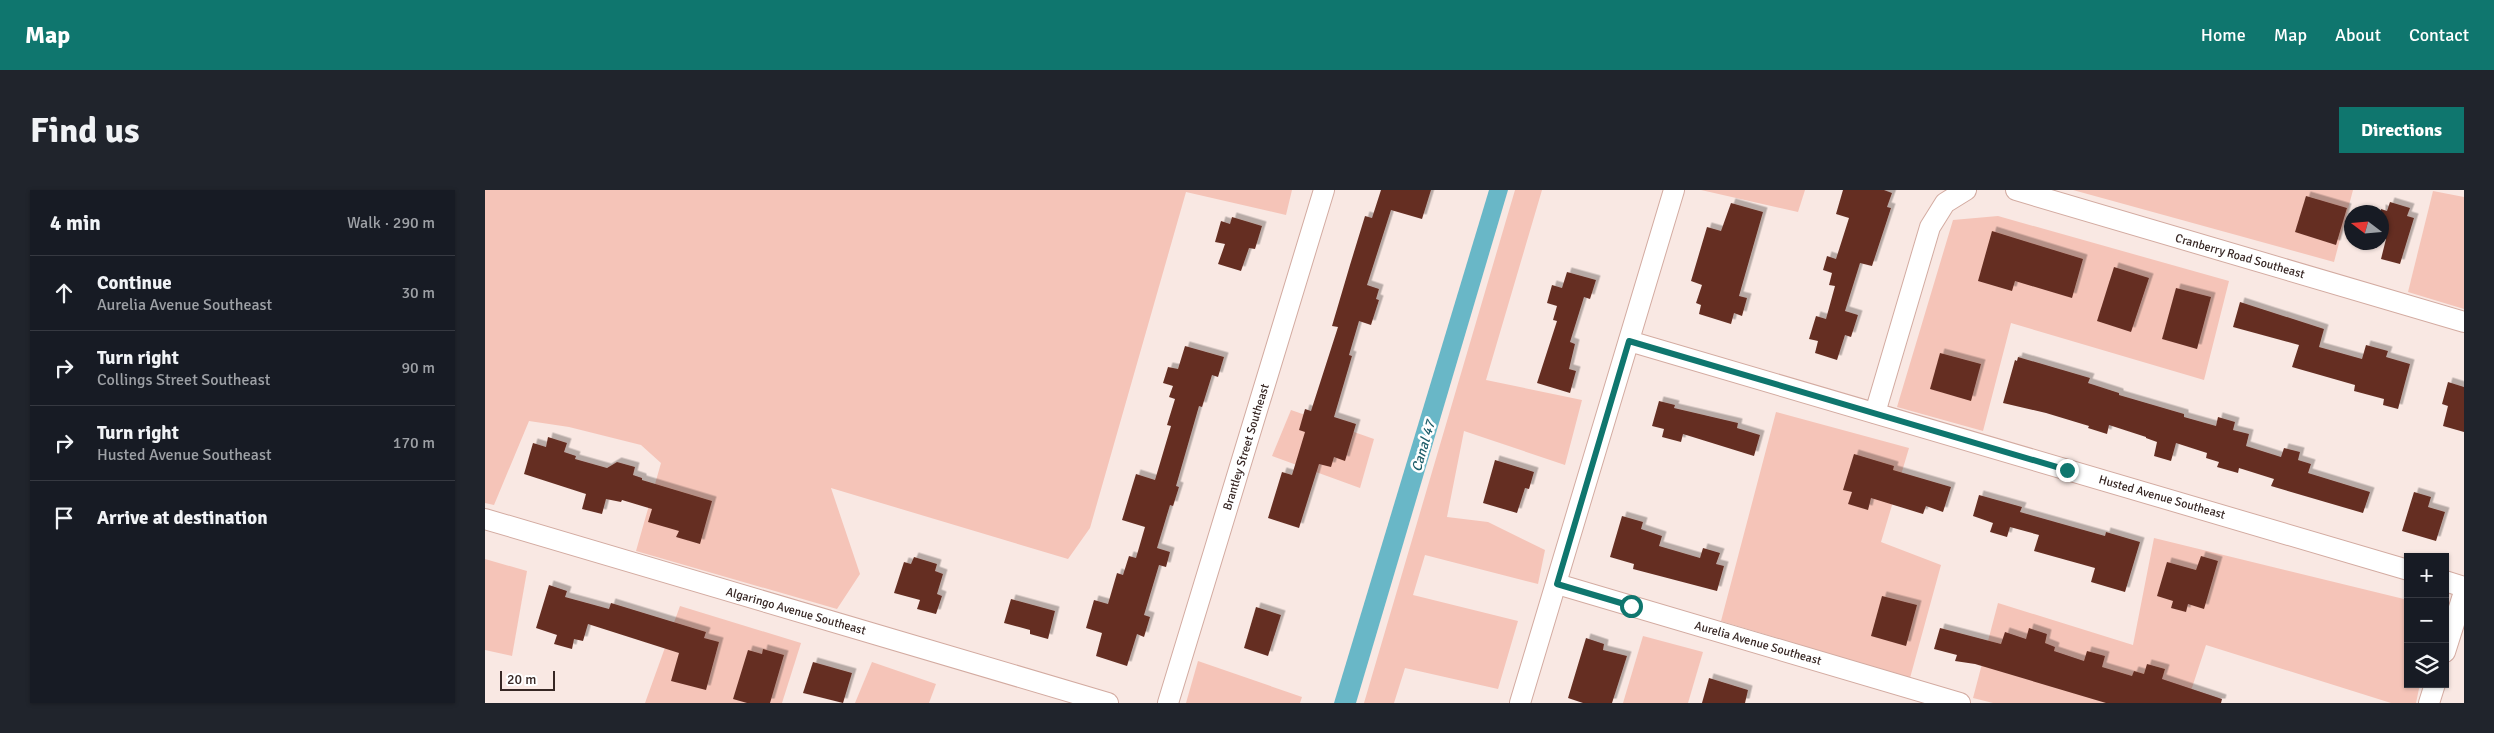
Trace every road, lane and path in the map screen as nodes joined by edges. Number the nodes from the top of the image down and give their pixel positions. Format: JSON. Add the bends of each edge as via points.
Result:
{"nodes":[{"id":1,"x":1324,"y":190,"type":"edge"},
{"id":2,"x":1674,"y":190,"type":"edge"},
{"id":3,"x":1966,"y":190,"type":"edge"},
{"id":4,"x":2016,"y":190,"type":"edge"},
{"id":5,"x":2464,"y":322,"type":"edge"},
{"id":6,"x":1629,"y":341,"type":"junction"},
{"id":7,"x":1875,"y":413,"type":"junction"},
{"id":8,"x":485,"y":519,"type":"edge"},
{"id":9,"x":2404,"y":569,"type":"edge"},
{"id":10,"x":2449,"y":582,"type":"edge"},
{"id":11,"x":1557,"y":584,"type":"junction"},
{"id":12,"x":2464,"y":587,"type":"edge"},
{"id":13,"x":2464,"y":592,"type":"edge"},
{"id":14,"x":2448,"y":643,"type":"edge"},
{"id":15,"x":2434,"y":688,"type":"edge"},
{"id":16,"x":1108,"y":703,"type":"edge"},
{"id":17,"x":1168,"y":703,"type":"edge"},
{"id":18,"x":1520,"y":703,"type":"edge"},
{"id":19,"x":1960,"y":703,"type":"edge"},
{"id":20,"x":2429,"y":703,"type":"edge"}],
"edges":[{"from":1,"to":17,"type":"street","name":"Brantley Street Southeast"},
{"from":2,"to":6,"type":"street"},
{"from":3,"to":7,"type":"street","via":[[1945,203],[1930,227]]},
{"from":4,"to":5,"type":"street","name":"Cranberry Road Southeast"},
{"from":6,"to":7,"type":"street","name":"Husted Avenue Southeast"},
{"from":6,"to":11,"type":"street"},
{"from":7,"to":9,"type":"street","name":"Husted Avenue Southeast"},
{"from":8,"to":16,"type":"street","name":"Algaringo Avenue Southeast"},
{"from":10,"to":12,"type":"street"},
{"from":11,"to":18,"type":"street"},
{"from":11,"to":19,"type":"street","name":"Aurelia Avenue Southeast"},
{"from":13,"to":14,"type":"street"},
{"from":15,"to":20,"type":"street"}]}
